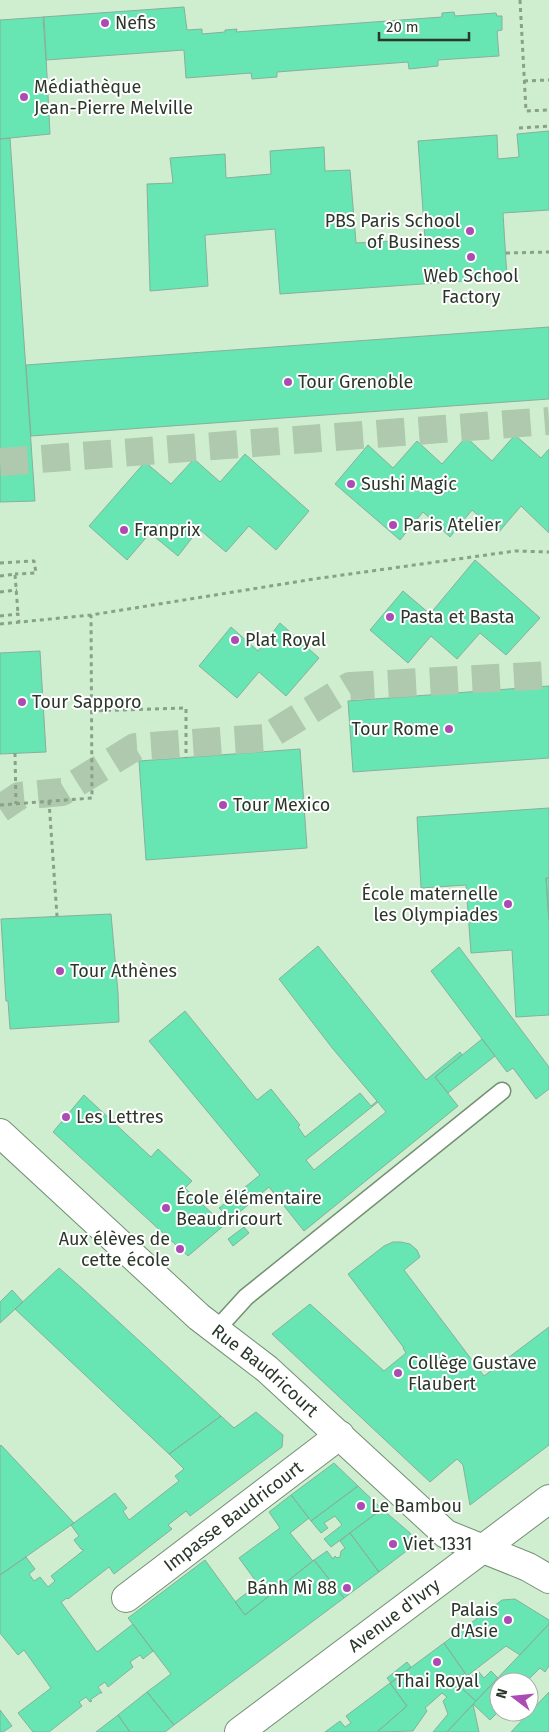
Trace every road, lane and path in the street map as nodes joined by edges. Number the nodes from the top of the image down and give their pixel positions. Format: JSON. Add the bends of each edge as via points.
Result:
{"nodes":[{"id":1,"x":520,"y":0,"type":"edge"},
{"id":2,"x":549,"y":80,"type":"edge"},
{"id":3,"x":524,"y":81,"type":"junction"},
{"id":4,"x":549,"y":110,"type":"edge"},
{"id":5,"x":549,"y":126,"type":"edge"},
{"id":6,"x":519,"y":128,"type":"dead end"},
{"id":7,"x":549,"y":252,"type":"edge"},
{"id":8,"x":506,"y":253,"type":"dead end"},
{"id":9,"x":549,"y":552,"type":"edge"},
{"id":10,"x":0,"y":563,"type":"edge"},
{"id":11,"x":15,"y":574,"type":"junction"},
{"id":12,"x":0,"y":576,"type":"edge"},
{"id":13,"x":16,"y":590,"type":"junction"},
{"id":14,"x":0,"y":592,"type":"edge"},
{"id":15,"x":18,"y":614,"type":"junction"},
{"id":16,"x":91,"y":615,"type":"junction"},
{"id":17,"x":0,"y":616,"type":"edge"},
{"id":18,"x":19,"y":623,"type":"junction"},
{"id":19,"x":0,"y":624,"type":"edge"},
{"id":20,"x":91,"y":711,"type":"junction"},
{"id":21,"x":15,"y":753,"type":"dead end"},
{"id":22,"x":186,"y":758,"type":"dead end"},
{"id":23,"x":49,"y":801,"type":"junction"},
{"id":24,"x":16,"y":804,"type":"junction"},
{"id":25,"x":0,"y":805,"type":"edge"},
{"id":26,"x":57,"y":916,"type":"dead end"},
{"id":27,"x":502,"y":1091,"type":"dead end"},
{"id":28,"x":0,"y":1133,"type":"edge"},
{"id":29,"x":216,"y":1330,"type":"junction"},
{"id":30,"x":340,"y":1435,"type":"junction"},
{"id":31,"x":549,"y":1499,"type":"edge"},
{"id":32,"x":484,"y":1548,"type":"junction"},
{"id":33,"x":549,"y":1579,"type":"edge"},
{"id":34,"x":126,"y":1598,"type":"dead end"},
{"id":35,"x":239,"y":1732,"type":"edge"}],
"edges":[{"from":1,"to":3,"type":"path"},
{"from":2,"to":3,"type":"path"},
{"from":3,"to":4,"type":"path","via":[[526,111]]},
{"from":5,"to":6,"type":"path"},
{"from":7,"to":8,"type":"path"},
{"from":9,"to":16,"type":"path","via":[[515,551],[314,578]]},
{"from":10,"to":11,"type":"path","via":[[34,561],[36,573]]},
{"from":11,"to":12,"type":"path"},
{"from":11,"to":13,"type":"path"},
{"from":13,"to":14,"type":"path"},
{"from":13,"to":15,"type":"path"},
{"from":15,"to":17,"type":"path"},
{"from":15,"to":18,"type":"path"},
{"from":16,"to":18,"type":"path"},
{"from":16,"to":20,"type":"path"},
{"from":18,"to":19,"type":"path"},
{"from":20,"to":22,"type":"path","via":[[186,708]]},
{"from":20,"to":23,"type":"path","via":[[92,798]]},
{"from":21,"to":24,"type":"path"},
{"from":23,"to":24,"type":"path"},
{"from":23,"to":26,"type":"path"},
{"from":24,"to":25,"type":"path"},
{"from":27,"to":29,"type":"lane","via":[[246,1297]]},
{"from":28,"to":29,"type":"street","name":"Rue Baudricourt"},
{"from":29,"to":30,"type":"street","name":"Rue Baudricourt","via":[[267,1368]]},
{"from":30,"to":32,"type":"street","name":"Rue Baudricourt","via":[[446,1534]]},
{"from":30,"to":34,"type":"street","name":"Impasse Baudricourt"},
{"from":31,"to":32,"type":"street","name":"Avenue d'Ivry"},
{"from":32,"to":33,"type":"street","name":"Rue Baudricourt"},
{"from":32,"to":35,"type":"street","name":"Avenue d'Ivry"}]}
